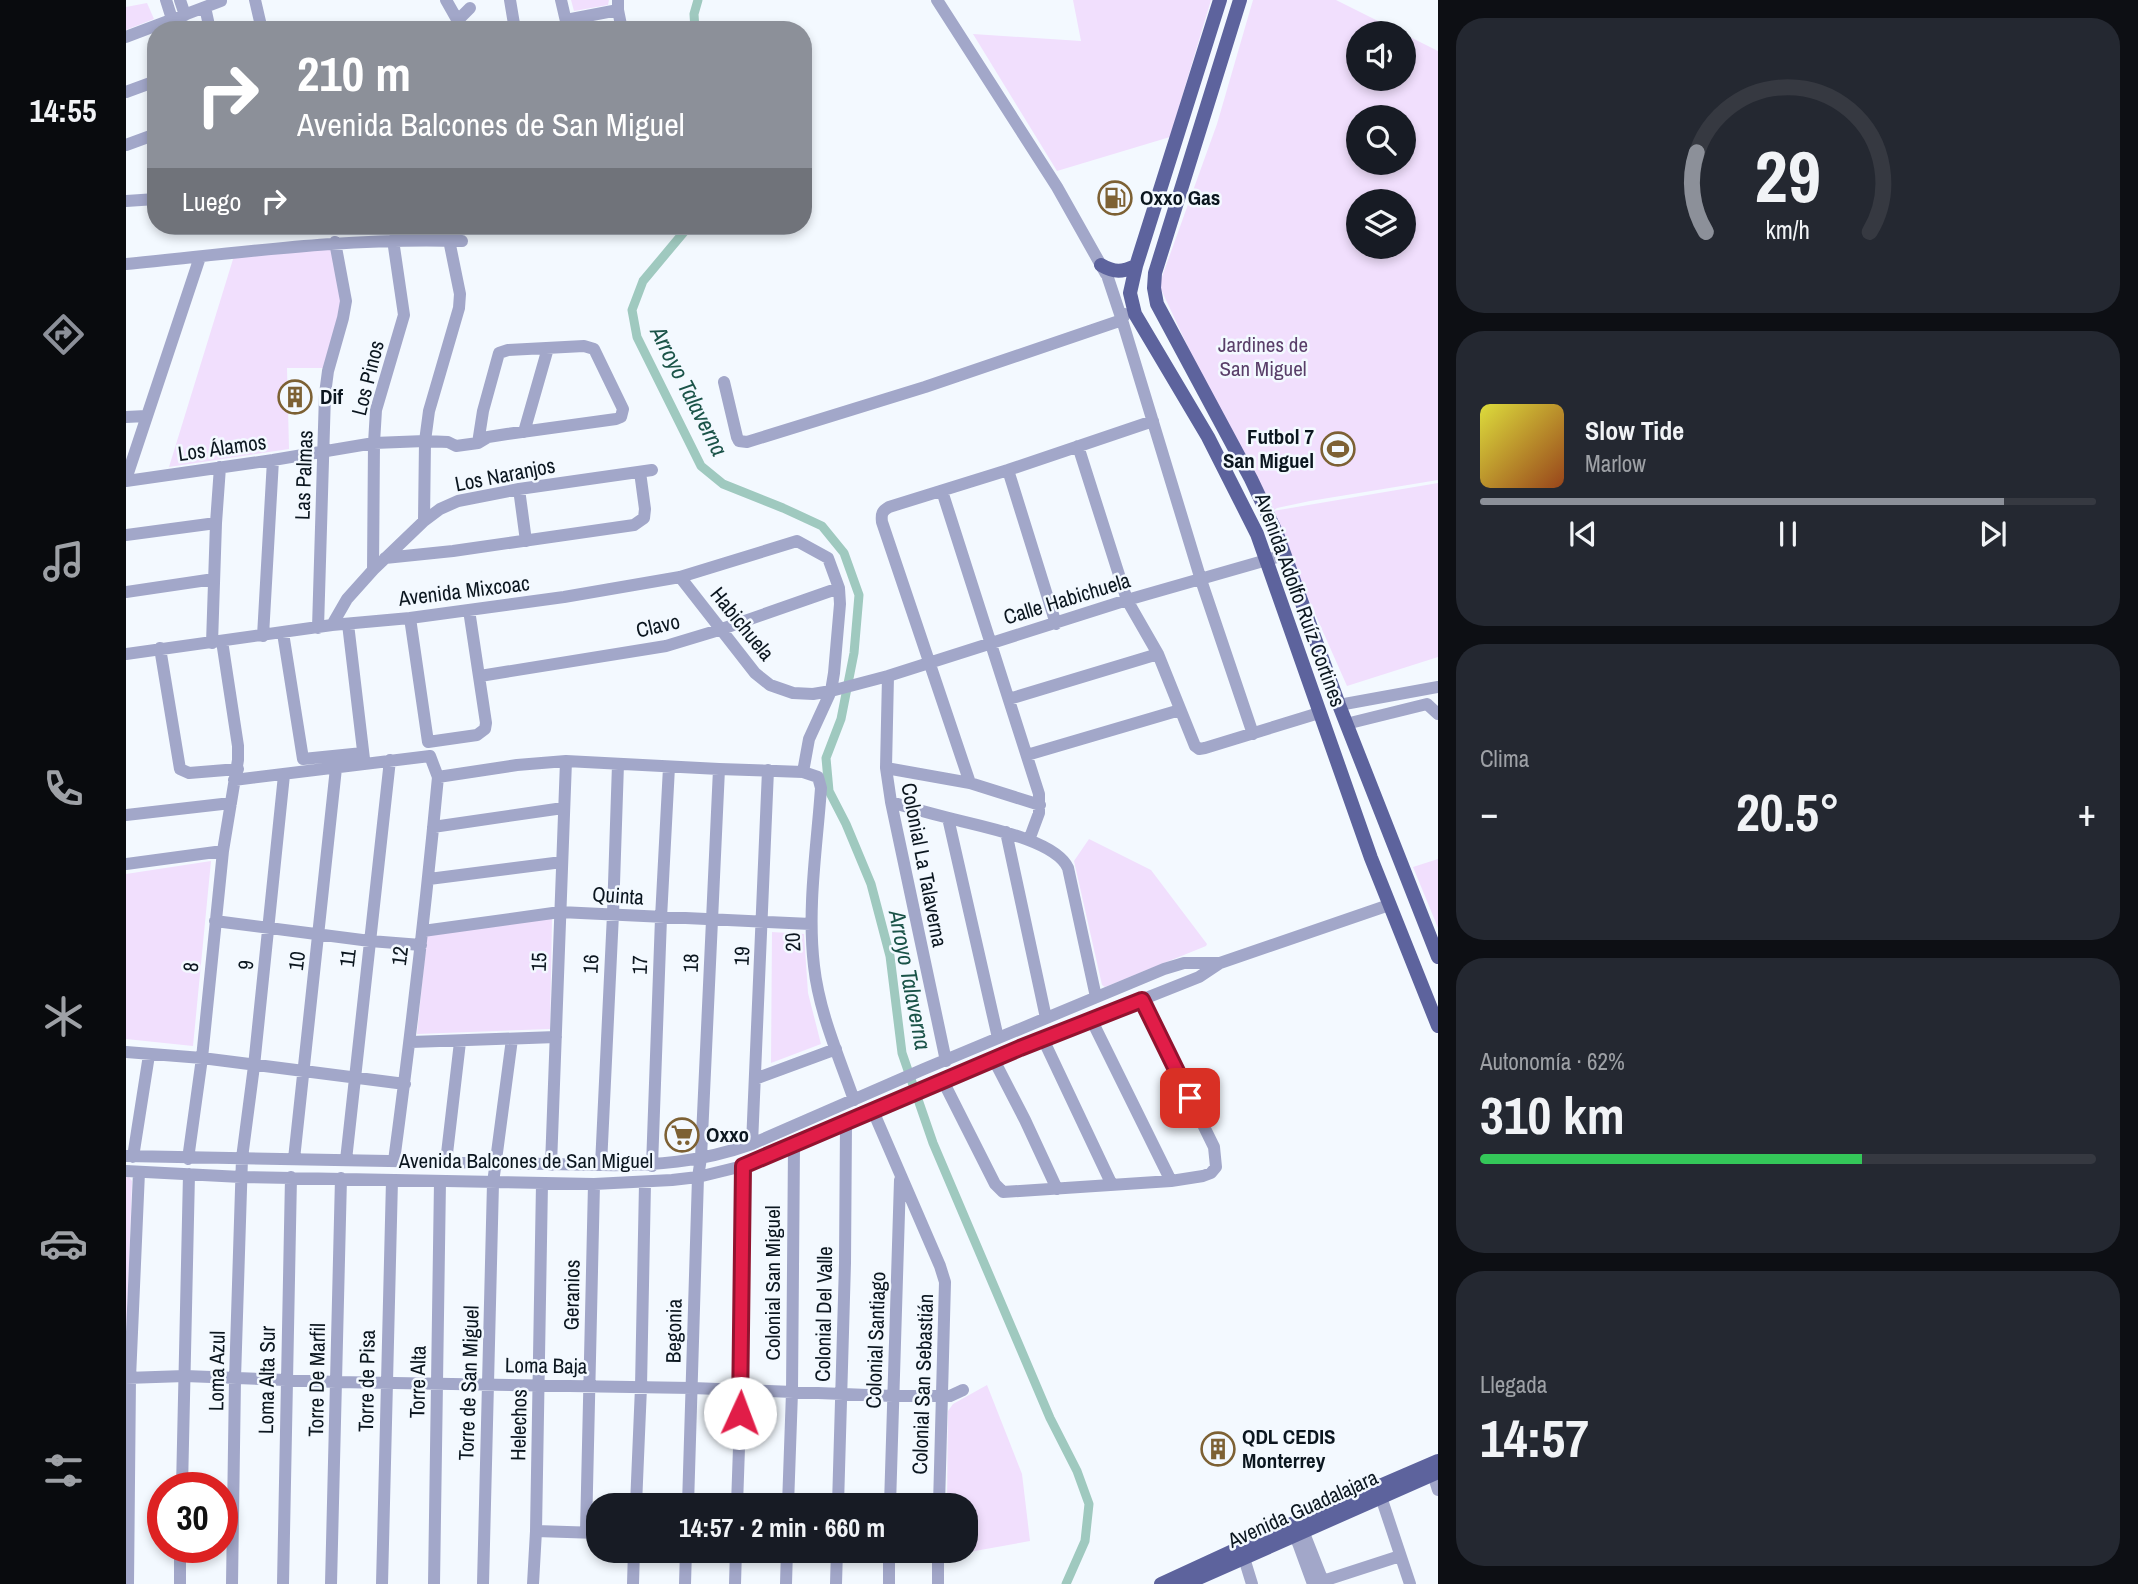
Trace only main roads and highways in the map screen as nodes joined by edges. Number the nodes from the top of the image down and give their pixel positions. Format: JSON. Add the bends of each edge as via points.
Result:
{"nodes":[{"id":1,"x":1220,"y":0,"type":"edge"},
{"id":2,"x":1240,"y":0,"type":"edge"},
{"id":3,"x":1136,"y":266,"type":"junction"},
{"id":4,"x":1105,"y":272,"type":"road end"},
{"id":5,"x":1438,"y":957,"type":"edge"},
{"id":6,"x":1438,"y":1026,"type":"edge"},
{"id":7,"x":1436,"y":1469,"type":"edge"},
{"id":8,"x":1296,"y":1528,"type":"junction"},
{"id":9,"x":1190,"y":1583,"type":"edge"},
{"id":10,"x":1161,"y":1584,"type":"edge"}],
"edges":[{"from":1,"to":3,"type":"main road"},
{"from":2,"to":5,"type":"main road","name":"Avenida Adolfo Ruíz Cortines","via":[[1155,273],[1157,304],[1251,479],[1284,555]]},
{"from":3,"to":4,"type":"main road"},
{"from":3,"to":6,"type":"main road","name":"Avenida Adolfo Ruíz Cortines","via":[[1129,308],[1208,436],[1248,515],[1389,905]]},
{"from":7,"to":8,"type":"main road","name":"Avenida Guadalajara"},
{"from":7,"to":8,"type":"main road","name":"Avenida Guadalajara","via":[[1381,1497]]},
{"from":8,"to":9,"type":"main road","name":"Avenida Guadalajara"},
{"from":8,"to":10,"type":"main road","name":"Avenida Guadalajara"}]}
